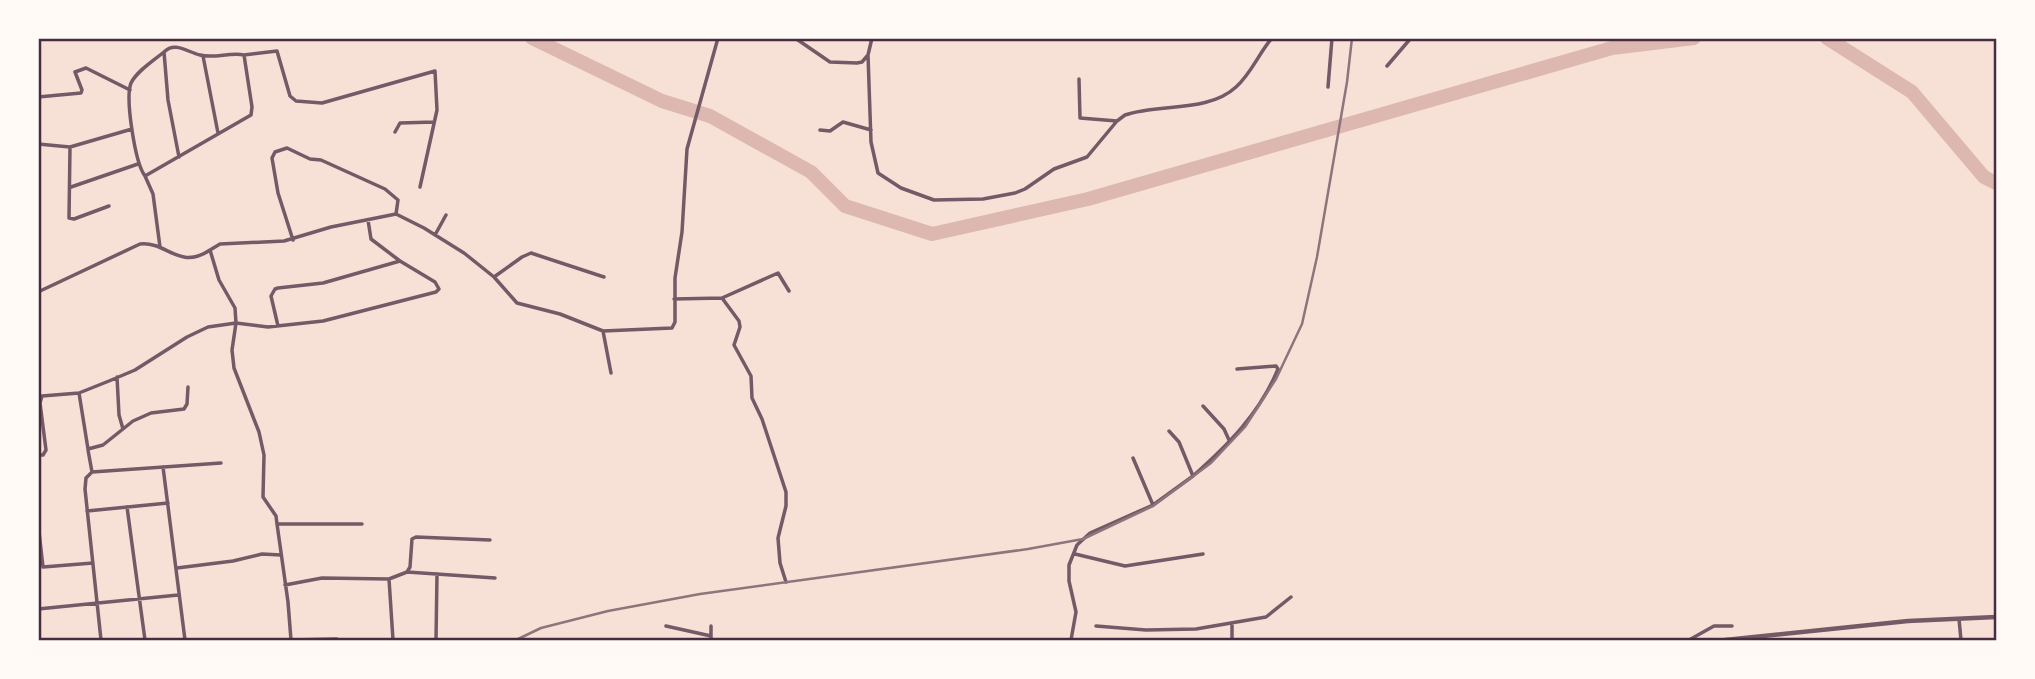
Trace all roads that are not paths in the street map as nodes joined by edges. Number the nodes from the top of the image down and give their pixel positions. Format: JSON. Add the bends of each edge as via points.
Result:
{"nodes":[{"id":1,"x":719,"y":38,"type":"edge"},
{"id":2,"x":795,"y":38,"type":"edge"},
{"id":3,"x":872,"y":38,"type":"edge"},
{"id":4,"x":1272,"y":38,"type":"edge"},
{"id":5,"x":1332,"y":38,"type":"edge"},
{"id":6,"x":1410,"y":38,"type":"edge"},
{"id":7,"x":805,"y":41,"type":"edge"},
{"id":8,"x":164,"y":52,"type":"junction"},
{"id":9,"x":244,"y":55,"type":"junction"},
{"id":10,"x":868,"y":55,"type":"junction"},
{"id":11,"x":203,"y":56,"type":"junction"},
{"id":12,"x":1387,"y":66,"type":"dead end"},
{"id":13,"x":1079,"y":79,"type":"dead end"},
{"id":14,"x":1328,"y":87,"type":"dead end"},
{"id":15,"x":130,"y":90,"type":"junction"},
{"id":16,"x":38,"y":97,"type":"edge"},
{"id":17,"x":1117,"y":121,"type":"junction"},
{"id":18,"x":434,"y":122,"type":"junction"},
{"id":19,"x":132,"y":128,"type":"junction"},
{"id":20,"x":820,"y":130,"type":"dead end"},
{"id":21,"x":871,"y":130,"type":"junction"},
{"id":22,"x":395,"y":132,"type":"dead end"},
{"id":23,"x":218,"y":133,"type":"junction"},
{"id":24,"x":38,"y":144,"type":"edge"},
{"id":25,"x":70,"y":148,"type":"junction"},
{"id":26,"x":179,"y":157,"type":"junction"},
{"id":27,"x":138,"y":164,"type":"junction"},
{"id":28,"x":145,"y":176,"type":"junction"},
{"id":29,"x":71,"y":187,"type":"junction"},
{"id":30,"x":420,"y":187,"type":"dead end"},
{"id":31,"x":109,"y":206,"type":"dead end"},
{"id":32,"x":396,"y":214,"type":"junction"},
{"id":33,"x":446,"y":215,"type":"dead end"},
{"id":34,"x":368,"y":220,"type":"junction"},
{"id":35,"x":435,"y":235,"type":"junction"},
{"id":36,"x":293,"y":240,"type":"junction"},
{"id":37,"x":160,"y":247,"type":"junction"},
{"id":38,"x":210,"y":250,"type":"junction"},
{"id":39,"x":400,"y":261,"type":"junction"},
{"id":40,"x":494,"y":276,"type":"junction"},
{"id":41,"x":604,"y":277,"type":"dead end"},
{"id":42,"x":789,"y":290,"type":"dead end"},
{"id":43,"x":38,"y":292,"type":"edge"},
{"id":44,"x":722,"y":298,"type":"junction"},
{"id":45,"x":674,"y":299,"type":"junction"},
{"id":46,"x":236,"y":323,"type":"junction"},
{"id":47,"x":278,"y":326,"type":"junction"},
{"id":48,"x":604,"y":331,"type":"junction"},
{"id":49,"x":1237,"y":369,"type":"dead end"},
{"id":50,"x":611,"y":373,"type":"dead end"},
{"id":51,"x":117,"y":377,"type":"junction"},
{"id":52,"x":188,"y":387,"type":"dead end"},
{"id":53,"x":38,"y":388,"type":"edge"},
{"id":54,"x":79,"y":393,"type":"junction"},
{"id":55,"x":41,"y":396,"type":"junction"},
{"id":56,"x":1203,"y":406,"type":"dead end"},
{"id":57,"x":40,"y":417,"type":"edge"},
{"id":58,"x":123,"y":429,"type":"junction"},
{"id":59,"x":1169,"y":430,"type":"dead end"},
{"id":60,"x":1230,"y":441,"type":"junction"},
{"id":61,"x":88,"y":449,"type":"junction"},
{"id":62,"x":38,"y":455,"type":"edge"},
{"id":63,"x":1133,"y":458,"type":"dead end"},
{"id":64,"x":221,"y":463,"type":"dead end"},
{"id":65,"x":163,"y":467,"type":"junction"},
{"id":66,"x":92,"y":472,"type":"junction"},
{"id":67,"x":1193,"y":476,"type":"junction"},
{"id":68,"x":169,"y":503,"type":"junction"},
{"id":69,"x":1153,"y":505,"type":"junction"},
{"id":70,"x":127,"y":507,"type":"junction"},
{"id":71,"x":87,"y":511,"type":"junction"},
{"id":72,"x":38,"y":523,"type":"edge"},
{"id":73,"x":278,"y":524,"type":"junction"},
{"id":74,"x":362,"y":524,"type":"dead end"},
{"id":75,"x":490,"y":540,"type":"dead end"},
{"id":76,"x":1075,"y":554,"type":"junction"},
{"id":77,"x":1203,"y":554,"type":"dead end"},
{"id":78,"x":281,"y":555,"type":"junction"},
{"id":79,"x":93,"y":563,"type":"junction"},
{"id":80,"x":41,"y":567,"type":"edge"},
{"id":81,"x":177,"y":568,"type":"junction"},
{"id":82,"x":407,"y":572,"type":"junction"},
{"id":83,"x":437,"y":574,"type":"junction"},
{"id":84,"x":495,"y":578,"type":"dead end"},
{"id":85,"x":389,"y":579,"type":"junction"},
{"id":86,"x":786,"y":582,"type":"dead end"},
{"id":87,"x":285,"y":585,"type":"junction"},
{"id":88,"x":178,"y":595,"type":"junction"},
{"id":89,"x":1291,"y":597,"type":"dead end"},
{"id":90,"x":138,"y":599,"type":"junction"},
{"id":91,"x":97,"y":603,"type":"junction"},
{"id":92,"x":38,"y":608,"type":"edge"},
{"id":93,"x":1959,"y":617,"type":"junction"},
{"id":94,"x":1997,"y":617,"type":"edge"},
{"id":95,"x":1232,"y":623,"type":"junction"},
{"id":96,"x":666,"y":626,"type":"dead end"},
{"id":97,"x":711,"y":626,"type":"dead end"},
{"id":98,"x":1096,"y":626,"type":"dead end"},
{"id":99,"x":1732,"y":626,"type":"dead end"},
{"id":100,"x":711,"y":638,"type":"edge"},
{"id":101,"x":337,"y":639,"type":"edge"},
{"id":102,"x":101,"y":640,"type":"edge"},
{"id":103,"x":145,"y":640,"type":"edge"},
{"id":104,"x":184,"y":640,"type":"edge"},
{"id":105,"x":291,"y":640,"type":"edge"},
{"id":106,"x":393,"y":640,"type":"edge"},
{"id":107,"x":436,"y":640,"type":"edge"},
{"id":108,"x":1071,"y":640,"type":"edge"},
{"id":109,"x":1232,"y":640,"type":"edge"},
{"id":110,"x":1689,"y":640,"type":"edge"},
{"id":111,"x":1725,"y":640,"type":"edge"},
{"id":112,"x":1961,"y":640,"type":"edge"}],
"edges":[{"from":1,"to":45,"type":"street","via":[[688,149]]},
{"from":2,"to":7,"type":"street"},
{"from":3,"to":10,"type":"street"},
{"from":4,"to":17,"type":"street","via":[[1230,92],[1201,103],[1131,113]]},
{"from":5,"to":14,"type":"street"},
{"from":6,"to":12,"type":"street"},
{"from":7,"to":10,"type":"street","via":[[830,62],[862,62]]},
{"from":8,"to":11,"type":"street","via":[[177,47]]},
{"from":8,"to":15,"type":"street","via":[[135,78]]},
{"from":8,"to":26,"type":"street"},
{"from":9,"to":11,"type":"street"},
{"from":9,"to":18,"type":"street","via":[[277,51],[290,96],[317,103],[435,71],[438,98]]},
{"from":9,"to":23,"type":"street","via":[[251,115]]},
{"from":10,"to":21,"type":"street"},
{"from":11,"to":23,"type":"street"},
{"from":13,"to":17,"type":"street","via":[[1080,118]]},
{"from":15,"to":16,"type":"street","via":[[86,68],[75,72],[81,93]]},
{"from":15,"to":19,"type":"street"},
{"from":17,"to":21,"type":"street","via":[[1087,157],[1054,169],[1021,192],[949,201],[919,196],[878,173]]},
{"from":18,"to":22,"type":"street","via":[[400,123]]},
{"from":18,"to":30,"type":"street"},
{"from":19,"to":25,"type":"street"},
{"from":19,"to":27,"type":"street"},
{"from":20,"to":21,"type":"street","via":[[830,131],[844,122]]},
{"from":23,"to":26,"type":"street"},
{"from":24,"to":25,"type":"street"},
{"from":25,"to":29,"type":"street"},
{"from":26,"to":28,"type":"street"},
{"from":27,"to":28,"type":"street"},
{"from":27,"to":29,"type":"street"},
{"from":28,"to":37,"type":"street","via":[[153,194]]},
{"from":29,"to":31,"type":"street","via":[[69,218]]},
{"from":32,"to":34,"type":"street"},
{"from":32,"to":35,"type":"street"},
{"from":32,"to":36,"type":"street","via":[[398,200],[385,189],[287,148],[272,158]]},
{"from":33,"to":35,"type":"street"},
{"from":34,"to":36,"type":"street"},
{"from":34,"to":39,"type":"street","via":[[371,239]]},
{"from":35,"to":40,"type":"street"},
{"from":36,"to":38,"type":"street","via":[[220,244]]},
{"from":37,"to":38,"type":"street","via":[[184,257]]},
{"from":37,"to":43,"type":"street","via":[[147,243],[129,248]]},
{"from":38,"to":46,"type":"street","via":[[219,280],[233,302]]},
{"from":39,"to":47,"type":"street","via":[[323,283],[275,289],[272,300]]},
{"from":39,"to":47,"type":"street","via":[[435,282],[438,291],[333,319]]},
{"from":40,"to":41,"type":"street","via":[[531,253]]},
{"from":40,"to":48,"type":"street","via":[[517,303]]},
{"from":42,"to":44,"type":"street","via":[[778,273]]},
{"from":44,"to":45,"type":"street"},
{"from":44,"to":86,"type":"street","via":[[740,321],[734,345],[751,376],[752,398],[786,492],[778,538]]},
{"from":45,"to":48,"type":"street","via":[[672,328]]},
{"from":46,"to":47,"type":"street"},
{"from":46,"to":51,"type":"street","via":[[198,331]]},
{"from":46,"to":73,"type":"street","via":[[232,350],[236,376],[259,432],[264,455],[263,497]]},
{"from":48,"to":50,"type":"street"},
{"from":49,"to":60,"type":"street","via":[[1278,369],[1243,428]]},
{"from":51,"to":54,"type":"street"},
{"from":51,"to":58,"type":"street"},
{"from":52,"to":58,"type":"street","via":[[184,409],[151,413]]},
{"from":53,"to":55,"type":"street"},
{"from":54,"to":55,"type":"street"},
{"from":54,"to":61,"type":"street"},
{"from":55,"to":57,"type":"street"},
{"from":56,"to":60,"type":"street"},
{"from":57,"to":62,"type":"street","via":[[46,450]]},
{"from":58,"to":61,"type":"street","via":[[103,445]]},
{"from":59,"to":67,"type":"street"},
{"from":60,"to":67,"type":"street"},
{"from":61,"to":66,"type":"street"},
{"from":63,"to":69,"type":"street"},
{"from":64,"to":65,"type":"street"},
{"from":65,"to":66,"type":"street"},
{"from":65,"to":68,"type":"street"},
{"from":66,"to":71,"type":"street","via":[[85,481]]},
{"from":67,"to":69,"type":"street"},
{"from":68,"to":70,"type":"street"},
{"from":68,"to":81,"type":"street"},
{"from":69,"to":76,"type":"street","via":[[1092,532],[1077,545]]},
{"from":70,"to":71,"type":"street"},
{"from":70,"to":90,"type":"street"},
{"from":71,"to":79,"type":"street"},
{"from":72,"to":80,"type":"street"},
{"from":73,"to":74,"type":"street"},
{"from":73,"to":78,"type":"street"},
{"from":75,"to":82,"type":"street","via":[[416,537]]},
{"from":76,"to":77,"type":"street","via":[[1125,566]]},
{"from":76,"to":108,"type":"street","via":[[1069,565],[1076,612]]},
{"from":78,"to":81,"type":"street"},
{"from":78,"to":87,"type":"street"},
{"from":79,"to":80,"type":"street"},
{"from":79,"to":91,"type":"street"},
{"from":81,"to":88,"type":"street"},
{"from":82,"to":83,"type":"street"},
{"from":82,"to":85,"type":"street"},
{"from":83,"to":84,"type":"street"},
{"from":83,"to":107,"type":"street"},
{"from":85,"to":87,"type":"street","via":[[322,578]]},
{"from":85,"to":106,"type":"street"},
{"from":87,"to":105,"type":"street"},
{"from":88,"to":90,"type":"street"},
{"from":88,"to":104,"type":"street"},
{"from":89,"to":95,"type":"street","via":[[1266,617]]},
{"from":90,"to":91,"type":"street"},
{"from":90,"to":103,"type":"street"},
{"from":91,"to":92,"type":"street"},
{"from":91,"to":102,"type":"street"},
{"from":93,"to":94,"type":"street"},
{"from":93,"to":111,"type":"street"},
{"from":93,"to":112,"type":"street"},
{"from":95,"to":98,"type":"street","via":[[1172,630]]},
{"from":95,"to":109,"type":"street"},
{"from":96,"to":100,"type":"street"},
{"from":97,"to":100,"type":"street"},
{"from":99,"to":110,"type":"street","via":[[1714,626]]},
{"from":101,"to":105,"type":"street"}]}
